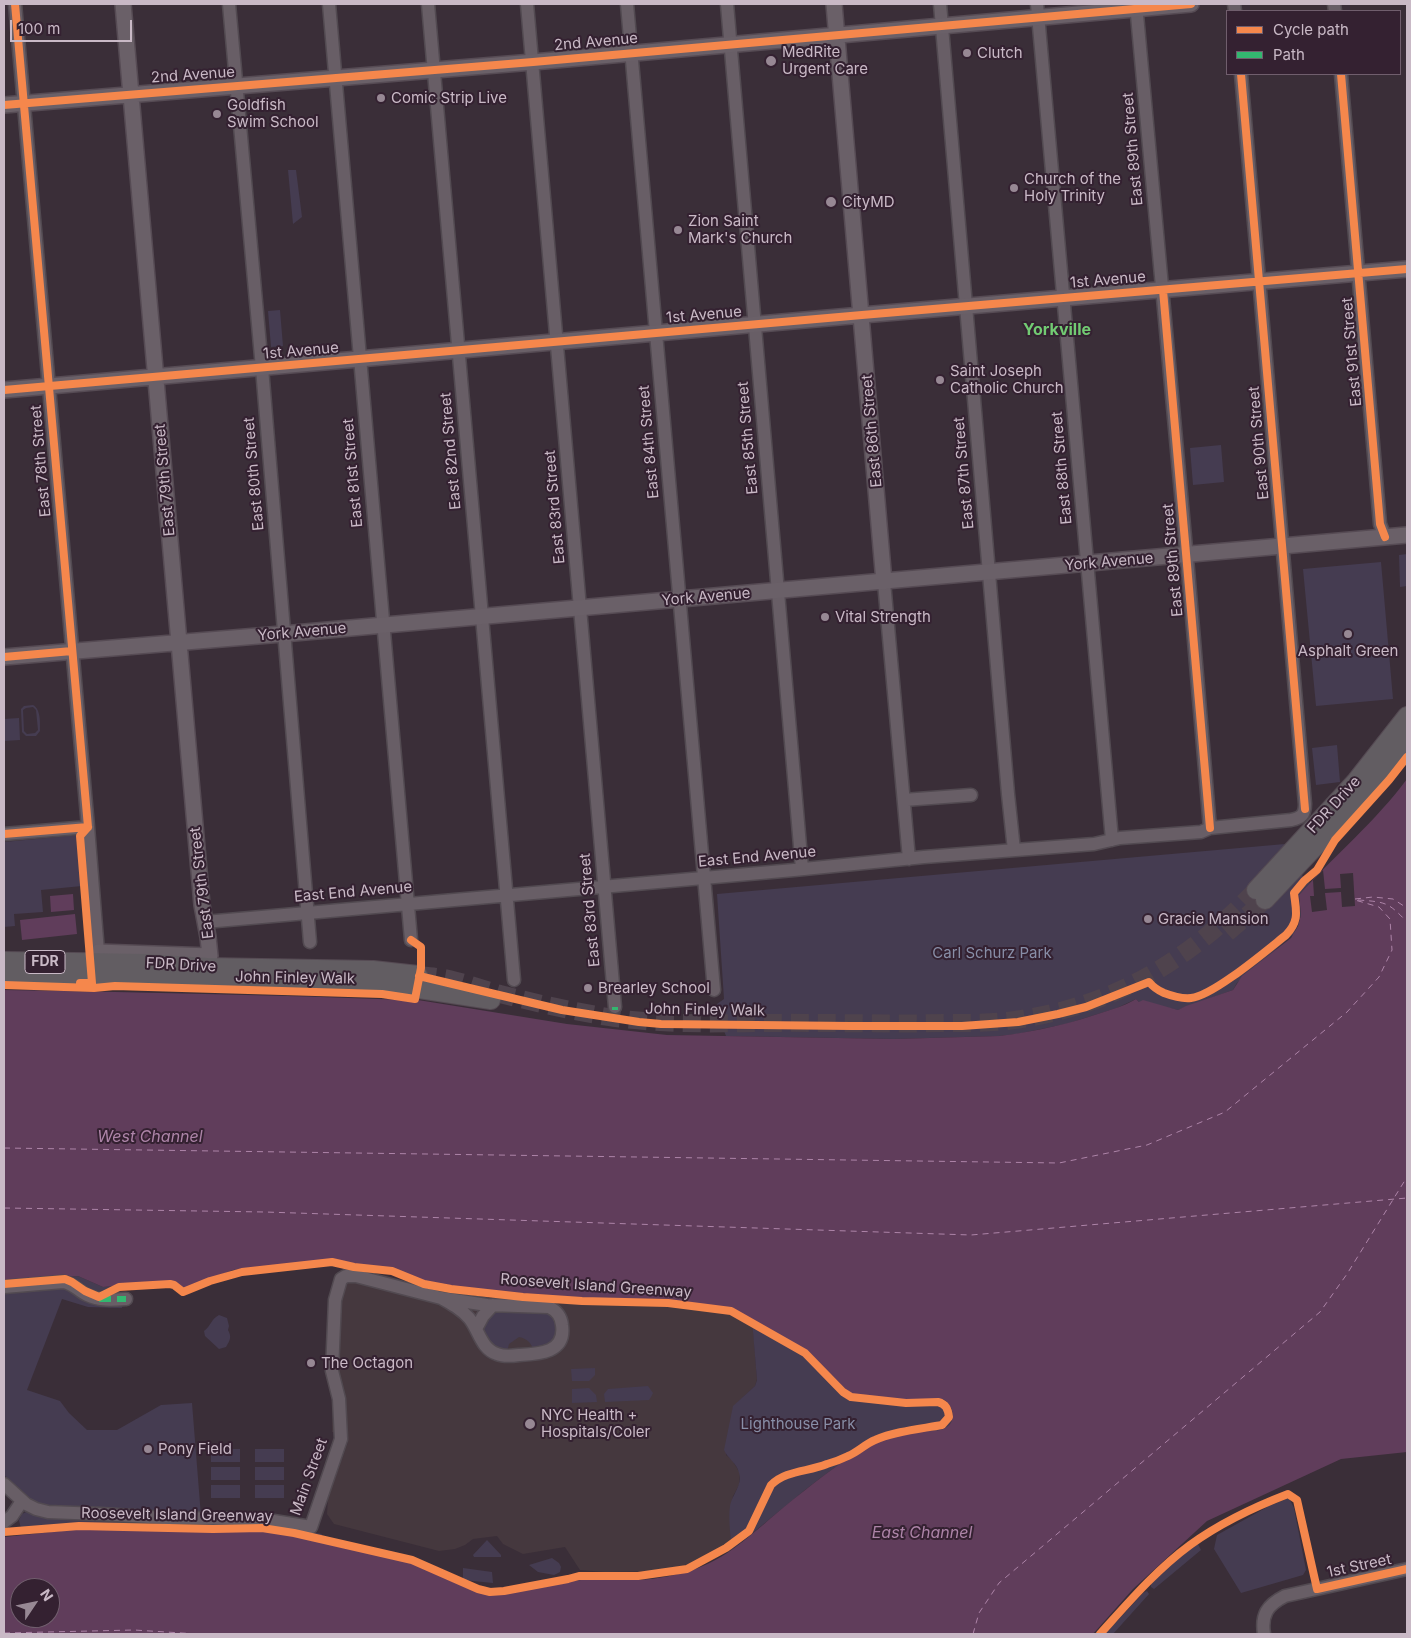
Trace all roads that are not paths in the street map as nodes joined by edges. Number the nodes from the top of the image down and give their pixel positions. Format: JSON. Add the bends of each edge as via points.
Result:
{"nodes":[{"id":1,"x":15,"y":4,"type":"edge"},
{"id":2,"x":123,"y":4,"type":"edge"},
{"id":3,"x":228,"y":4,"type":"edge"},
{"id":4,"x":329,"y":4,"type":"edge"},
{"id":5,"x":428,"y":4,"type":"edge"},
{"id":6,"x":528,"y":4,"type":"edge"},
{"id":7,"x":627,"y":4,"type":"edge"},
{"id":8,"x":727,"y":4,"type":"edge"},
{"id":9,"x":834,"y":4,"type":"edge"},
{"id":10,"x":940,"y":4,"type":"edge"},
{"id":11,"x":1191,"y":4,"type":"edge"},
{"id":12,"x":1137,"y":6,"type":"edge"},
{"id":13,"x":1038,"y":11,"type":"edge"},
{"id":14,"x":941,"y":26,"type":"junction"},
{"id":15,"x":837,"y":35,"type":"junction"},
{"id":16,"x":730,"y":44,"type":"junction"},
{"id":17,"x":632,"y":53,"type":"junction"},
{"id":18,"x":533,"y":62,"type":"junction"},
{"id":19,"x":434,"y":69,"type":"junction"},
{"id":20,"x":1240,"y":75,"type":"edge"},
{"id":21,"x":1341,"y":75,"type":"edge"},
{"id":22,"x":336,"y":77,"type":"junction"},
{"id":23,"x":236,"y":86,"type":"junction"},
{"id":24,"x":131,"y":94,"type":"junction"},
{"id":25,"x":24,"y":103,"type":"junction"},
{"id":26,"x":4,"y":105,"type":"edge"},
{"id":27,"x":1407,"y":269,"type":"edge"},
{"id":28,"x":1359,"y":273,"type":"junction"},
{"id":29,"x":1259,"y":282,"type":"junction"},
{"id":30,"x":1163,"y":290,"type":"junction"},
{"id":31,"x":1063,"y":298,"type":"junction"},
{"id":32,"x":966,"y":306,"type":"junction"},
{"id":33,"x":862,"y":315,"type":"junction"},
{"id":34,"x":754,"y":325,"type":"junction"},
{"id":35,"x":656,"y":334,"type":"junction"},
{"id":36,"x":557,"y":342,"type":"junction"},
{"id":37,"x":458,"y":350,"type":"junction"},
{"id":38,"x":360,"y":359,"type":"junction"},
{"id":39,"x":262,"y":368,"type":"junction"},
{"id":40,"x":155,"y":377,"type":"junction"},
{"id":41,"x":48,"y":387,"type":"junction"},
{"id":42,"x":4,"y":390,"type":"edge"},
{"id":43,"x":1407,"y":535,"type":"edge"},
{"id":44,"x":1385,"y":537,"type":"junction"},
{"id":45,"x":1282,"y":546,"type":"junction"},
{"id":46,"x":1186,"y":555,"type":"junction"},
{"id":47,"x":1086,"y":564,"type":"junction"},
{"id":48,"x":989,"y":572,"type":"junction"},
{"id":49,"x":884,"y":582,"type":"junction"},
{"id":50,"x":778,"y":591,"type":"junction"},
{"id":51,"x":679,"y":600,"type":"junction"},
{"id":52,"x":580,"y":608,"type":"junction"},
{"id":53,"x":482,"y":617,"type":"junction"},
{"id":54,"x":383,"y":625,"type":"junction"},
{"id":55,"x":284,"y":634,"type":"junction"},
{"id":56,"x":178,"y":642,"type":"junction"},
{"id":57,"x":72,"y":651,"type":"junction"},
{"id":58,"x":4,"y":657,"type":"edge"},
{"id":59,"x":1407,"y":716,"type":"edge"},
{"id":60,"x":1407,"y":739,"type":"edge"},
{"id":61,"x":971,"y":795,"type":"dead end"},
{"id":62,"x":904,"y":800,"type":"junction"},
{"id":63,"x":1305,"y":809,"type":"joint"},
{"id":64,"x":88,"y":827,"type":"junction"},
{"id":65,"x":1210,"y":828,"type":"junction"},
{"id":66,"x":4,"y":834,"type":"edge"},
{"id":67,"x":1112,"y":840,"type":"junction"},
{"id":68,"x":1014,"y":850,"type":"junction"},
{"id":69,"x":909,"y":859,"type":"junction"},
{"id":70,"x":802,"y":869,"type":"junction"},
{"id":71,"x":704,"y":878,"type":"junction"},
{"id":72,"x":605,"y":886,"type":"junction"},
{"id":73,"x":506,"y":895,"type":"junction"},
{"id":74,"x":407,"y":904,"type":"junction"},
{"id":75,"x":307,"y":912,"type":"junction"},
{"id":76,"x":205,"y":922,"type":"junction"},
{"id":77,"x":411,"y":940,"type":"dead end"},
{"id":78,"x":310,"y":942,"type":"dead end"},
{"id":79,"x":4,"y":951,"type":"edge"},
{"id":80,"x":98,"y":952,"type":"junction"},
{"id":81,"x":210,"y":956,"type":"joint"},
{"id":82,"x":4,"y":961,"type":"edge"},
{"id":83,"x":4,"y":974,"type":"edge"},
{"id":84,"x":418,"y":975,"type":"tunnel mouth"},
{"id":85,"x":514,"y":980,"type":"dead end"},
{"id":86,"x":714,"y":990,"type":"dead end"},
{"id":87,"x":491,"y":1000,"type":"dead end"},
{"id":88,"x":615,"y":1007,"type":"dead end"},
{"id":89,"x":4,"y":1287,"type":"edge"},
{"id":90,"x":441,"y":1298,"type":"junction"},
{"id":91,"x":126,"y":1299,"type":"dead end"},
{"id":92,"x":493,"y":1305,"type":"junction"},
{"id":93,"x":476,"y":1329,"type":"junction"},
{"id":94,"x":4,"y":1484,"type":"edge"},
{"id":95,"x":22,"y":1500,"type":"junction"},
{"id":96,"x":4,"y":1522,"type":"edge"},
{"id":97,"x":1407,"y":1569,"type":"edge"},
{"id":98,"x":1264,"y":1634,"type":"edge"}],
"edges":[{"from":1,"to":25,"type":"street","name":"East 78th Street"},
{"from":2,"to":24,"type":"main road","name":"East 79th Street"},
{"from":3,"to":23,"type":"street","name":"East 80th Street"},
{"from":4,"to":22,"type":"street","name":"East 81st Street"},
{"from":5,"to":19,"type":"street","name":"East 82nd Street"},
{"from":6,"to":18,"type":"street","name":"East 83rd Street"},
{"from":7,"to":17,"type":"street","name":"East 84th Street"},
{"from":8,"to":16,"type":"street","name":"East 85th Street"},
{"from":9,"to":15,"type":"main road","name":"East 86th Street"},
{"from":10,"to":14,"type":"street","name":"East 87th Street"},
{"from":11,"to":12,"type":"main road","name":"2nd Avenue"},
{"from":12,"to":13,"type":"main road","name":"2nd Avenue"},
{"from":12,"to":30,"type":"street","name":"East 89th Street"},
{"from":13,"to":14,"type":"main road","name":"2nd Avenue"},
{"from":13,"to":31,"type":"street","name":"East 88th Street"},
{"from":14,"to":15,"type":"main road","name":"2nd Avenue"},
{"from":14,"to":32,"type":"street","name":"East 87th Street"},
{"from":15,"to":16,"type":"main road","name":"2nd Avenue"},
{"from":15,"to":33,"type":"main road","name":"East 86th Street"},
{"from":16,"to":17,"type":"main road","name":"2nd Avenue"},
{"from":16,"to":34,"type":"street","name":"East 85th Street"},
{"from":17,"to":18,"type":"main road","name":"2nd Avenue"},
{"from":17,"to":35,"type":"street","name":"East 84th Street"},
{"from":18,"to":19,"type":"main road","name":"2nd Avenue"},
{"from":18,"to":36,"type":"street","name":"East 83rd Street"},
{"from":19,"to":22,"type":"main road","name":"2nd Avenue"},
{"from":19,"to":37,"type":"street","name":"East 82nd Street"},
{"from":20,"to":29,"type":"street","name":"East 90th Street"},
{"from":21,"to":28,"type":"street","name":"East 91st Street"},
{"from":22,"to":23,"type":"main road","name":"2nd Avenue"},
{"from":22,"to":38,"type":"street","name":"East 81st Street"},
{"from":23,"to":24,"type":"main road","name":"2nd Avenue"},
{"from":23,"to":39,"type":"street","name":"East 80th Street"},
{"from":24,"to":25,"type":"main road","name":"2nd Avenue"},
{"from":24,"to":40,"type":"main road","name":"East 79th Street"},
{"from":25,"to":26,"type":"main road","name":"2nd Avenue"},
{"from":25,"to":41,"type":"street","name":"East 78th Street"},
{"from":27,"to":28,"type":"main road","name":"1st Avenue"},
{"from":28,"to":29,"type":"main road","name":"1st Avenue"},
{"from":28,"to":44,"type":"street","name":"East 91st Street","via":[[1380,524]]},
{"from":29,"to":30,"type":"main road","name":"1st Avenue"},
{"from":29,"to":45,"type":"street","name":"East 90th Street"},
{"from":30,"to":31,"type":"main road","name":"1st Avenue"},
{"from":30,"to":46,"type":"street","name":"East 89th Street"},
{"from":31,"to":32,"type":"main road","name":"1st Avenue"},
{"from":31,"to":47,"type":"street","name":"East 88th Street"},
{"from":32,"to":33,"type":"main road","name":"1st Avenue"},
{"from":32,"to":48,"type":"street","name":"East 87th Street"},
{"from":33,"to":34,"type":"main road","name":"1st Avenue"},
{"from":33,"to":49,"type":"main road","name":"East 86th Street"},
{"from":34,"to":35,"type":"main road","name":"1st Avenue"},
{"from":34,"to":50,"type":"street","name":"East 85th Street"},
{"from":35,"to":36,"type":"main road","name":"1st Avenue"},
{"from":35,"to":51,"type":"street","name":"East 84th Street"},
{"from":36,"to":37,"type":"main road","name":"1st Avenue"},
{"from":36,"to":52,"type":"street","name":"East 83rd Street"},
{"from":37,"to":38,"type":"main road","name":"1st Avenue"},
{"from":37,"to":53,"type":"street","name":"East 82nd Street"},
{"from":38,"to":39,"type":"main road","name":"1st Avenue"},
{"from":38,"to":54,"type":"street","name":"East 81st Street"},
{"from":39,"to":40,"type":"main road","name":"1st Avenue"},
{"from":39,"to":55,"type":"street","name":"East 80th Street"},
{"from":40,"to":41,"type":"main road","name":"1st Avenue"},
{"from":40,"to":56,"type":"main road","name":"East 79th Street"},
{"from":41,"to":42,"type":"main road","name":"1st Avenue"},
{"from":41,"to":57,"type":"street","name":"East 78th Street"},
{"from":43,"to":44,"type":"main road","name":"York Avenue"},
{"from":44,"to":45,"type":"main road","name":"York Avenue"},
{"from":45,"to":46,"type":"main road","name":"York Avenue"},
{"from":45,"to":63,"type":"street","name":"East 90th Street"},
{"from":46,"to":47,"type":"main road","name":"York Avenue"},
{"from":46,"to":65,"type":"street","name":"East 89th Street"},
{"from":47,"to":48,"type":"main road","name":"York Avenue"},
{"from":47,"to":67,"type":"street","name":"East 88th Street"},
{"from":48,"to":49,"type":"main road","name":"York Avenue"},
{"from":48,"to":68,"type":"street","name":"East 87th Street"},
{"from":49,"to":50,"type":"main road","name":"York Avenue"},
{"from":49,"to":62,"type":"street","name":"East 86th Street"},
{"from":50,"to":51,"type":"main road","name":"York Avenue"},
{"from":50,"to":70,"type":"street","name":"East 85th Street"},
{"from":51,"to":52,"type":"main road","name":"York Avenue"},
{"from":51,"to":71,"type":"street","name":"East 84th Street"},
{"from":52,"to":53,"type":"main road","name":"York Avenue"},
{"from":52,"to":72,"type":"street","name":"East 83rd Street"},
{"from":53,"to":54,"type":"main road","name":"York Avenue"},
{"from":53,"to":73,"type":"street","name":"East 82nd Street"},
{"from":54,"to":55,"type":"main road","name":"York Avenue"},
{"from":54,"to":74,"type":"street","name":"East 81st Street"},
{"from":55,"to":56,"type":"main road","name":"York Avenue"},
{"from":55,"to":75,"type":"street","name":"East 80th Street"},
{"from":56,"to":57,"type":"main road","name":"York Avenue"},
{"from":56,"to":76,"type":"main road","name":"East 79th Street"},
{"from":57,"to":58,"type":"main road","name":"York Avenue"},
{"from":57,"to":64,"type":"street","name":"East 78th Street"},
{"from":59,"to":60,"type":"highway","name":"FDR Drive","via":[[1260,895],[1358,801]]},
{"from":61,"to":62,"type":"street"},
{"from":62,"to":69,"type":"street","name":"East 86th Street"},
{"from":63,"to":65,"type":"street","name":"East End Avenue","via":[[1304,814],[1296,819]]},
{"from":64,"to":66,"type":"street"},
{"from":64,"to":80,"type":"street","name":"East 78th Street"},
{"from":65,"to":67,"type":"street","name":"East End Avenue","via":[[1201,832]]},
{"from":67,"to":68,"type":"street","name":"East End Avenue"},
{"from":68,"to":69,"type":"street","name":"East End Avenue"},
{"from":69,"to":70,"type":"street","name":"East End Avenue"},
{"from":70,"to":71,"type":"street","name":"East End Avenue"},
{"from":71,"to":72,"type":"street","name":"East End Avenue"},
{"from":71,"to":86,"type":"street","name":"East 84th Street"},
{"from":72,"to":73,"type":"street","name":"East End Avenue"},
{"from":72,"to":88,"type":"street","name":"East 83rd Street"},
{"from":73,"to":74,"type":"street","name":"East End Avenue"},
{"from":73,"to":85,"type":"street","name":"East 82nd Street"},
{"from":74,"to":75,"type":"street","name":"East End Avenue"},
{"from":74,"to":77,"type":"street","name":"East 81st Street"},
{"from":75,"to":76,"type":"street","name":"East End Avenue"},
{"from":75,"to":78,"type":"street","name":"East 80th Street"},
{"from":76,"to":81,"type":"main road","name":"East 79th Street"},
{"from":79,"to":80,"type":"highway"},
{"from":80,"to":81,"type":"main road","name":"FDR Drive"},
{"from":82,"to":84,"type":"highway","name":"FDR Drive","number":"FDR","via":[[373,970]]},
{"from":83,"to":87,"type":"highway","name":"FDR Drive","number":"FDR","via":[[378,984]]},
{"from":89,"to":91,"type":"street","via":[[63,1282],[102,1300]]},
{"from":90,"to":92,"type":"street"},
{"from":90,"to":93,"type":"street","via":[[460,1309]]},
{"from":90,"to":95,"type":"street","name":"Main Street","via":[[356,1276],[343,1277],[340,1281],[332,1371],[339,1399],[341,1439],[311,1527],[261,1519],[54,1513],[42,1511]]},
{"from":92,"to":93,"type":"street"},
{"from":92,"to":93,"type":"street","via":[[552,1309],[562,1322],[562,1337],[545,1353],[506,1356],[488,1349]]},
{"from":94,"to":95,"type":"street","name":"Main Street"},
{"from":95,"to":96,"type":"street"},
{"from":97,"to":98,"type":"street","name":"1st Street","via":[[1285,1596],[1275,1601],[1264,1615]]}]}
